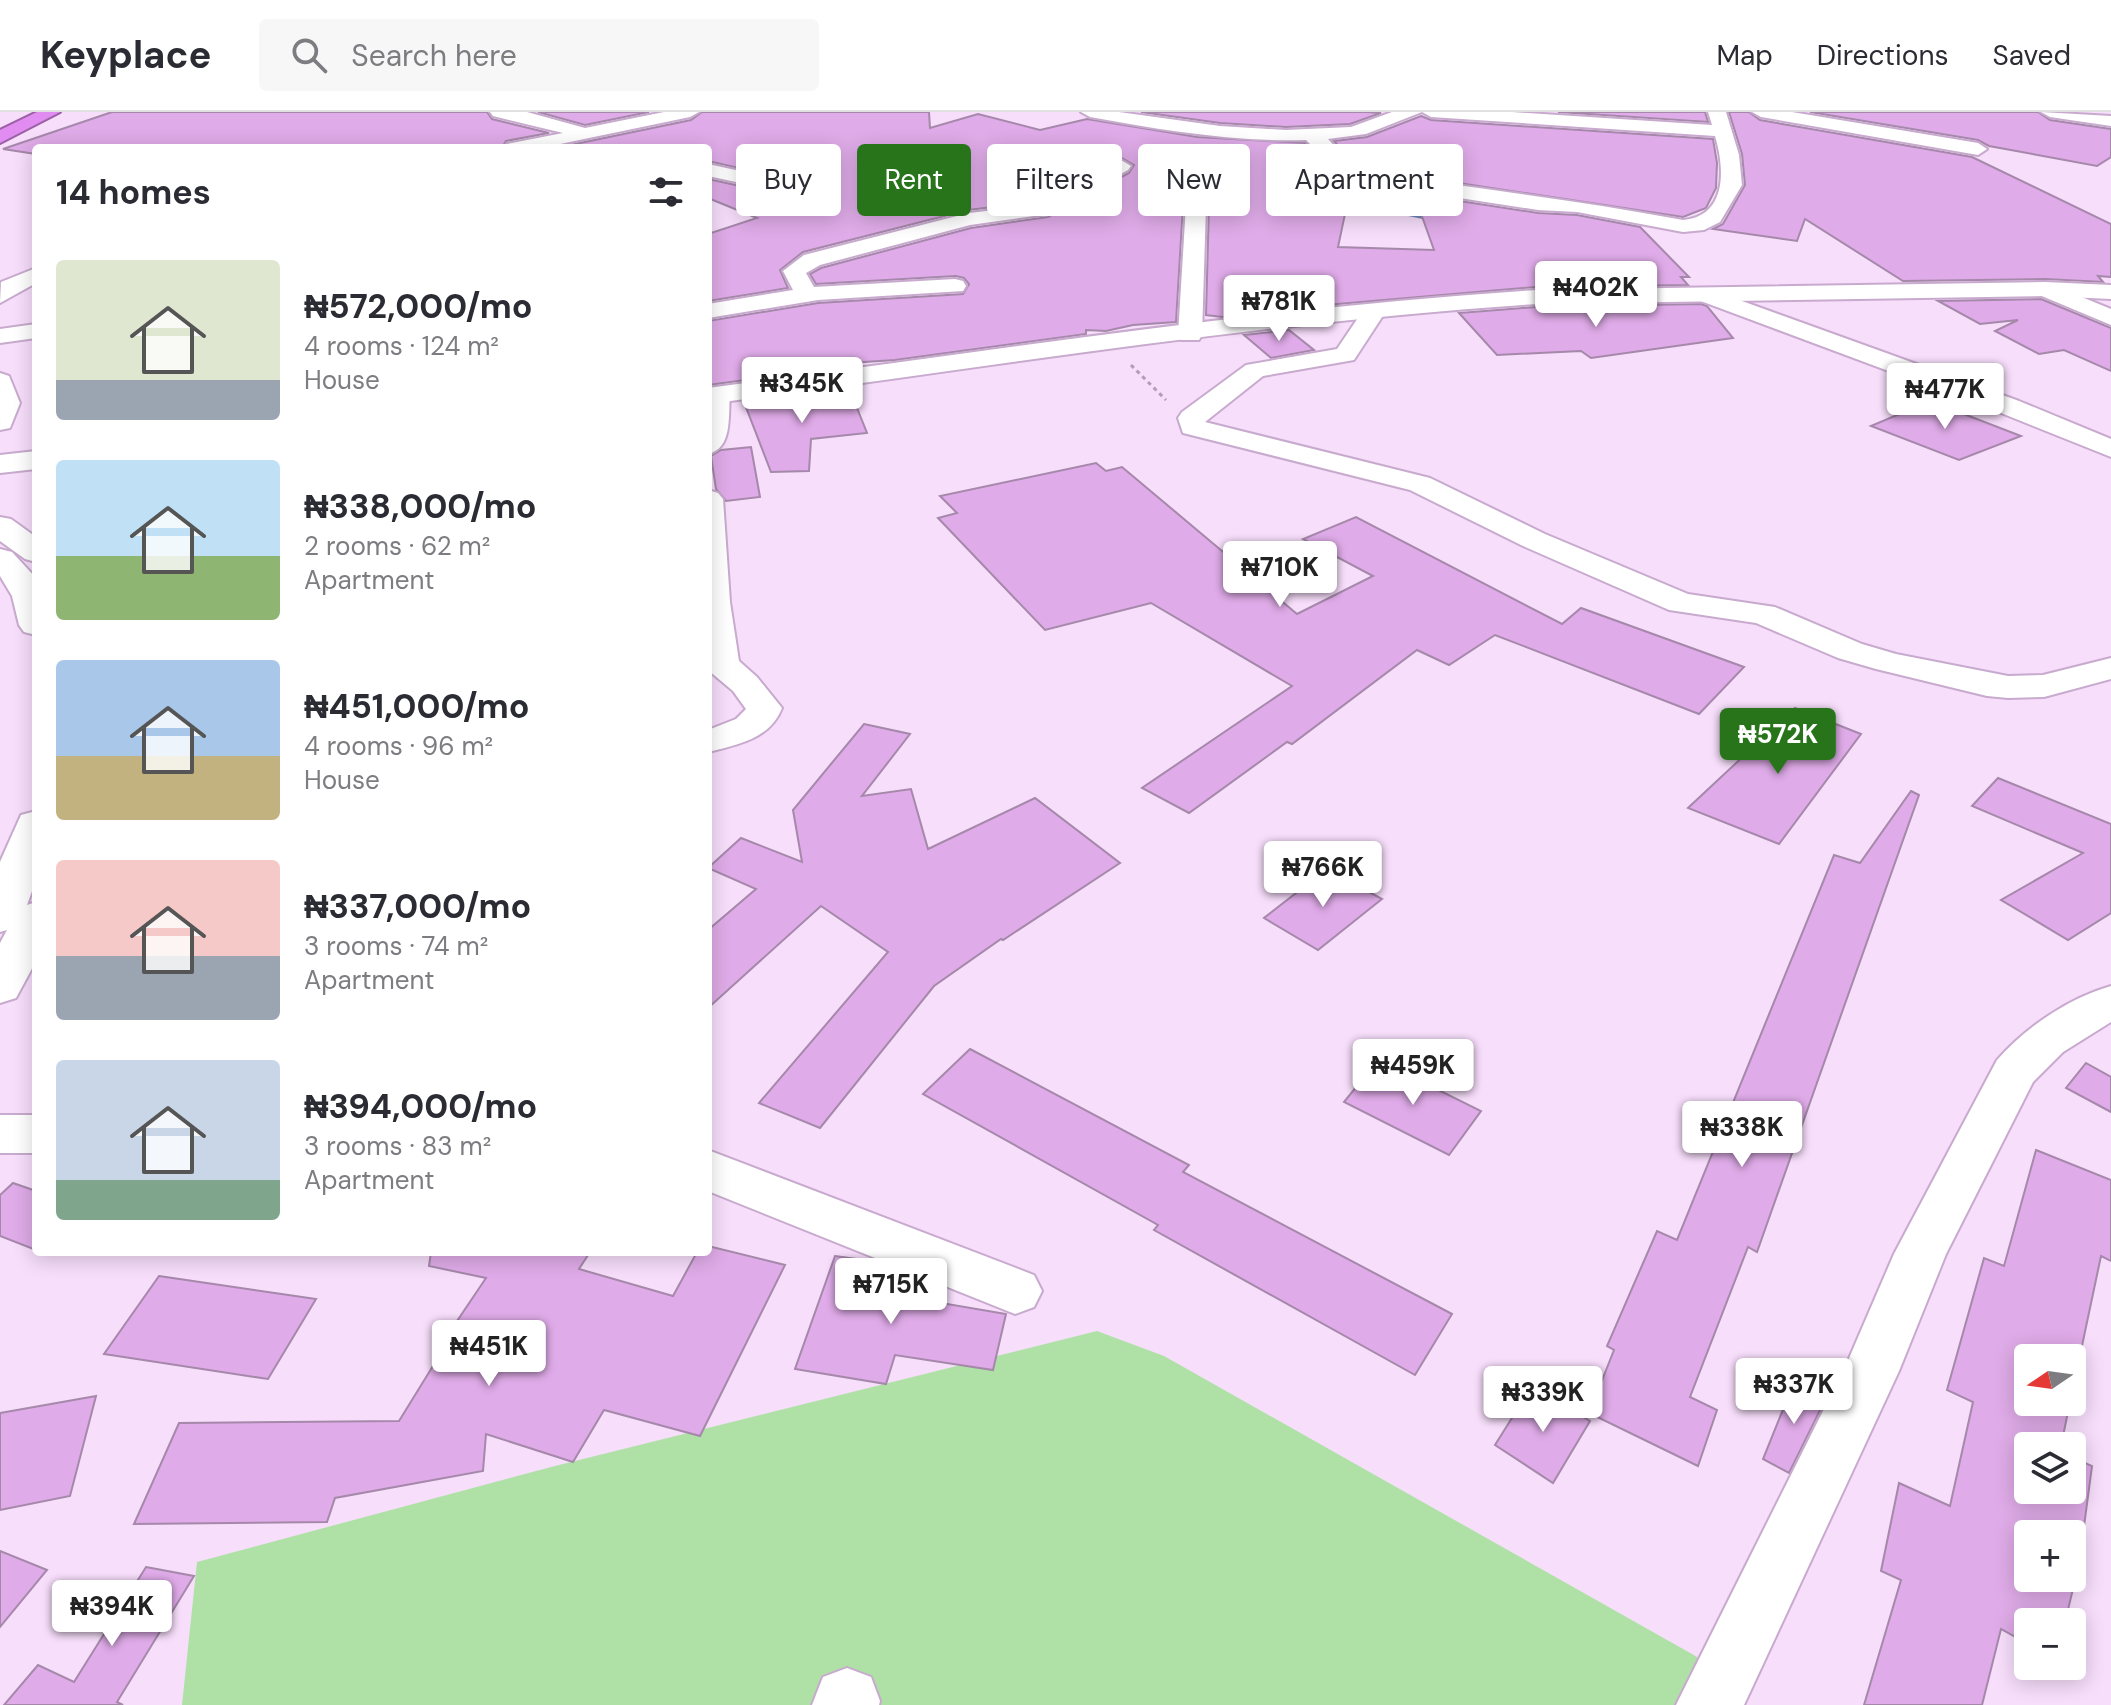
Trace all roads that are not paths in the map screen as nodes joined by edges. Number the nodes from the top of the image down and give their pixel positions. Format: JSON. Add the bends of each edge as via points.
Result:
{"nodes":[{"id":1,"x":24,"y":112,"type":"edge"},
{"id":2,"x":51,"y":112,"type":"edge"},
{"id":3,"x":499,"y":112,"type":"edge"},
{"id":4,"x":690,"y":112,"type":"edge"},
{"id":5,"x":1095,"y":112,"type":"edge"},
{"id":6,"x":1414,"y":112,"type":"edge"},
{"id":7,"x":1431,"y":112,"type":"edge"},
{"id":8,"x":1761,"y":112,"type":"edge"},
{"id":9,"x":2050,"y":112,"type":"edge"},
{"id":10,"x":1507,"y":115,"type":"edge"},
{"id":11,"x":2111,"y":121,"type":"edge"},
{"id":12,"x":1720,"y":122,"type":"edge"},
{"id":13,"x":0,"y":124,"type":"edge"},
{"id":14,"x":585,"y":134,"type":"junction"},
{"id":15,"x":1310,"y":135,"type":"junction"},
{"id":16,"x":0,"y":137,"type":"edge"},
{"id":17,"x":1937,"y":142,"type":"junction"},
{"id":18,"x":534,"y":144,"type":"edge"},
{"id":19,"x":614,"y":144,"type":"edge"},
{"id":20,"x":1978,"y":149,"type":"dead end"},
{"id":21,"x":1932,"y":161,"type":"dead end"},
{"id":22,"x":712,"y":171,"type":"edge"},
{"id":23,"x":736,"y":176,"type":"edge"},
{"id":24,"x":993,"y":216,"type":"edge"},
{"id":25,"x":1195,"y":216,"type":"edge"},
{"id":26,"x":32,"y":277,"type":"edge"},
{"id":27,"x":955,"y":286,"type":"dead end"},
{"id":28,"x":2045,"y":289,"type":"junction"},
{"id":29,"x":2111,"y":292,"type":"edge"},
{"id":30,"x":807,"y":295,"type":"junction"},
{"id":31,"x":1706,"y":295,"type":"junction"},
{"id":32,"x":0,"y":296,"type":"edge"},
{"id":33,"x":712,"y":310,"type":"edge"},
{"id":34,"x":1374,"y":311,"type":"junction"},
{"id":35,"x":2111,"y":318,"type":"edge"},
{"id":36,"x":32,"y":332,"type":"edge"},
{"id":37,"x":1190,"y":335,"type":"junction"},
{"id":38,"x":0,"y":336,"type":"edge"},
{"id":39,"x":0,"y":381,"type":"edge"},
{"id":40,"x":712,"y":396,"type":"edge"},
{"id":41,"x":0,"y":422,"type":"edge"},
{"id":42,"x":712,"y":442,"type":"edge"},
{"id":43,"x":2111,"y":449,"type":"edge"},
{"id":44,"x":32,"y":460,"type":"edge"},
{"id":45,"x":0,"y":464,"type":"edge"},
{"id":46,"x":0,"y":526,"type":"edge"},
{"id":47,"x":712,"y":568,"type":"edge"},
{"id":48,"x":14,"y":569,"type":"edge"},
{"id":49,"x":32,"y":599,"type":"edge"},
{"id":50,"x":2111,"y":668,"type":"edge"},
{"id":51,"x":712,"y":740,"type":"edge"},
{"id":52,"x":32,"y":834,"type":"edge"},
{"id":53,"x":0,"y":917,"type":"edge"},
{"id":54,"x":32,"y":925,"type":"edge"},
{"id":55,"x":0,"y":987,"type":"edge"},
{"id":56,"x":2111,"y":1002,"type":"edge"},
{"id":57,"x":0,"y":1134,"type":"edge"},
{"id":58,"x":32,"y":1134,"type":"edge"},
{"id":59,"x":712,"y":1172,"type":"edge"},
{"id":60,"x":1015,"y":1291,"type":"dead end"},
{"id":61,"x":1709,"y":1705,"type":"edge"}],
"edges":[{"from":1,"to":13,"type":"highway"},
{"from":2,"to":16,"type":"highway"},
{"from":3,"to":14,"type":"street"},
{"from":4,"to":14,"type":"street"},
{"from":5,"to":15,"type":"street","via":[[1172,127]]},
{"from":6,"to":15,"type":"street","via":[[1368,129]]},
{"from":7,"to":10,"type":"street"},
{"from":8,"to":17,"type":"street"},
{"from":9,"to":11,"type":"street"},
{"from":10,"to":12,"type":"street"},
{"from":12,"to":15,"type":"street","via":[[1732,185],[1713,218],[1683,226],[1362,177],[1336,163]]},
{"from":14,"to":18,"type":"street"},
{"from":14,"to":19,"type":"street"},
{"from":17,"to":20,"type":"street"},
{"from":17,"to":21,"type":"street"},
{"from":22,"to":23,"type":"street"},
{"from":24,"to":30,"type":"street","via":[[812,260],[794,271]]},
{"from":25,"to":37,"type":"street"},
{"from":26,"to":32,"type":"street"},
{"from":27,"to":30,"type":"street"},
{"from":28,"to":29,"type":"street"},
{"from":28,"to":31,"type":"street"},
{"from":28,"to":35,"type":"street"},
{"from":30,"to":33,"type":"street"},
{"from":31,"to":34,"type":"street","via":[[1510,298]]},
{"from":31,"to":43,"type":"street"},
{"from":34,"to":37,"type":"street"},
{"from":34,"to":50,"type":"street","via":[[1345,355],[1255,370],[1191,418],[1193,427],[1420,484],[1681,603],[1763,614],[1888,662],[2008,687],[2044,686]]},
{"from":36,"to":38,"type":"street"},
{"from":37,"to":40,"type":"street"},
{"from":39,"to":41,"type":"street","via":[[7,403]]},
{"from":40,"to":42,"type":"street"},
{"from":44,"to":45,"type":"street"},
{"from":46,"to":48,"type":"street"},
{"from":47,"to":51,"type":"street","via":[[722,665],[764,708],[757,720]]},
{"from":48,"to":49,"type":"street"},
{"from":52,"to":53,"type":"street"},
{"from":54,"to":55,"type":"street"},
{"from":56,"to":61,"type":"street","via":[[2044,1042],[2014,1072],[1920,1254],[1871,1371]]},
{"from":57,"to":58,"type":"street"},
{"from":59,"to":60,"type":"street"}]}
